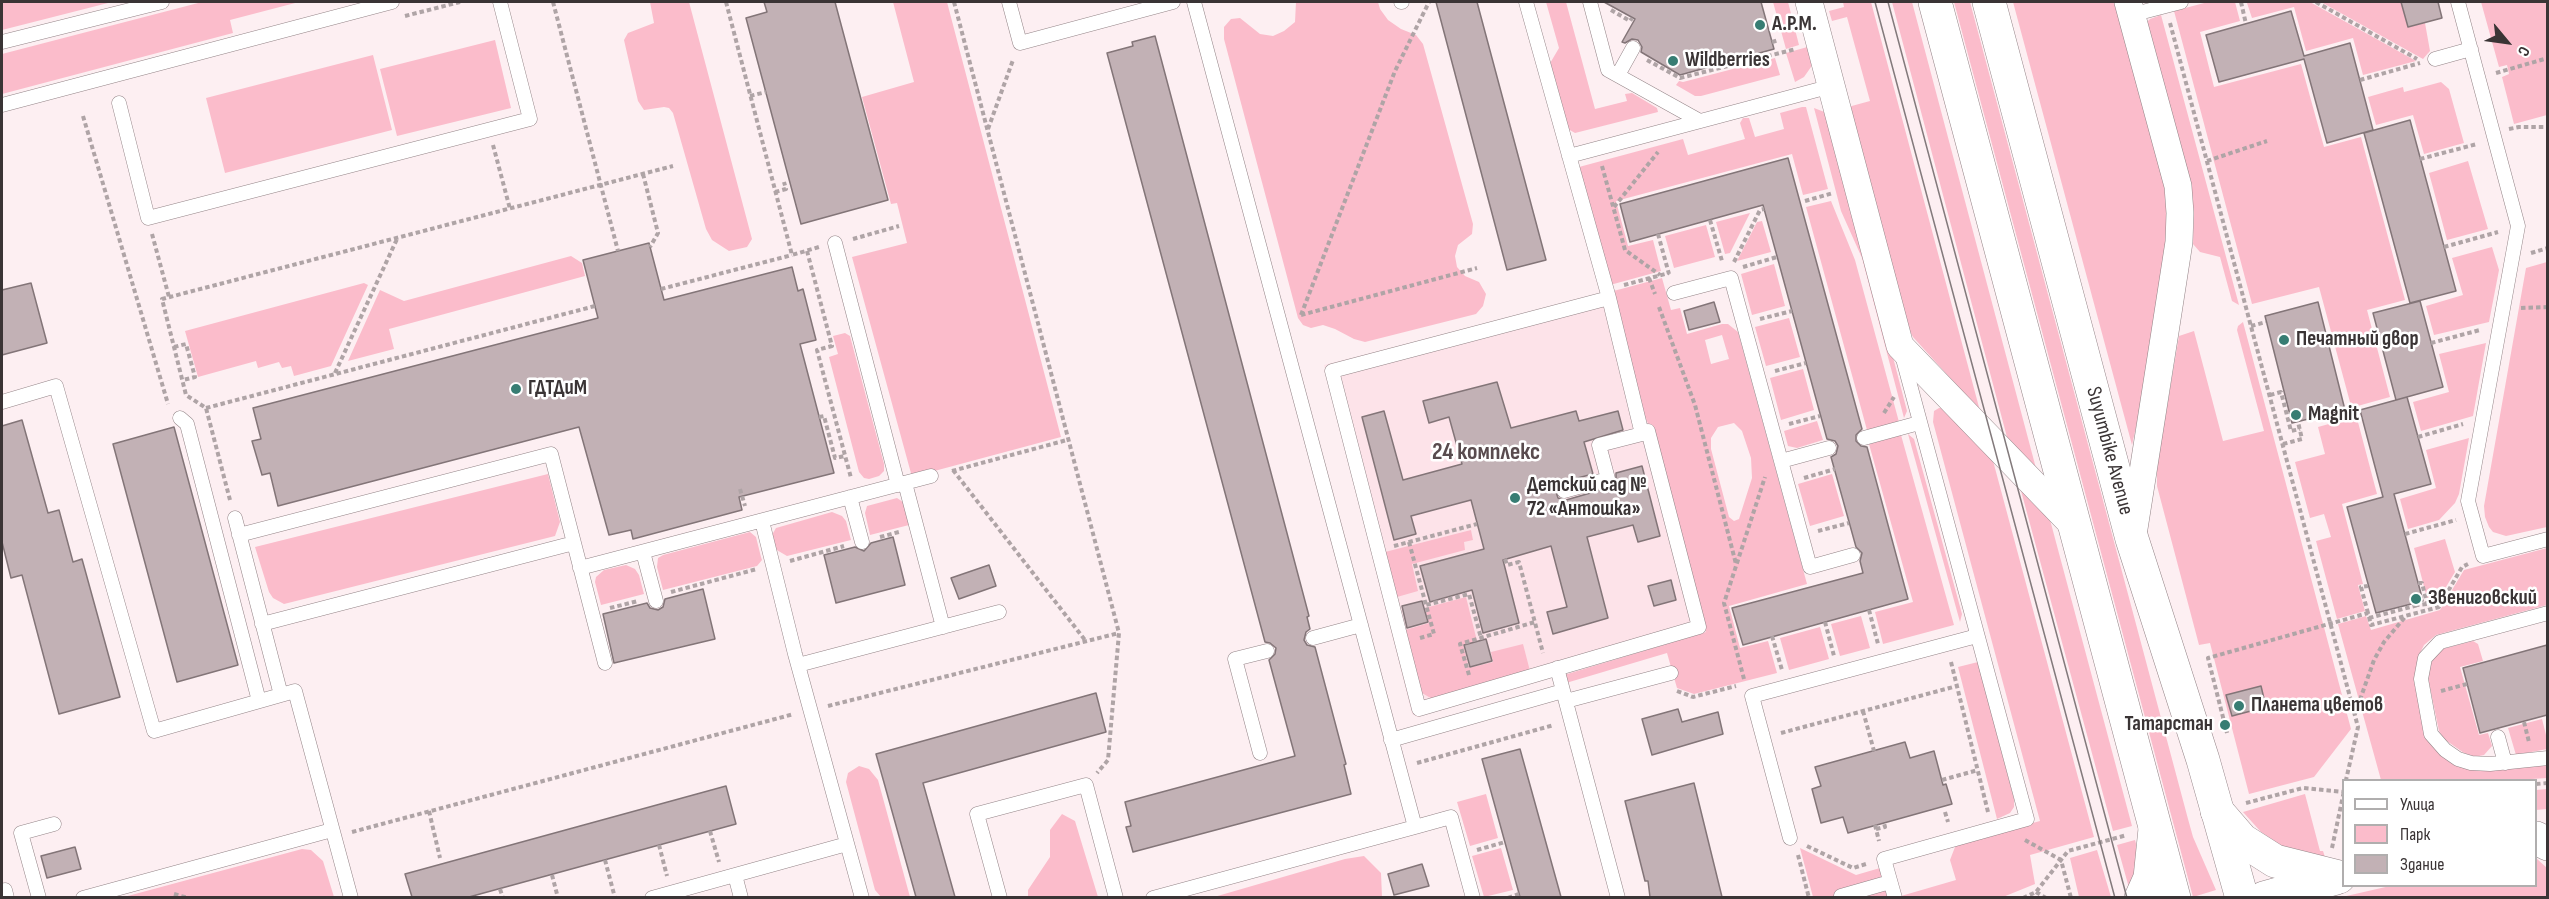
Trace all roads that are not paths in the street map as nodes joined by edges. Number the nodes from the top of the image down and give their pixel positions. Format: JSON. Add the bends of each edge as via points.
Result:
{"nodes":[{"id":1,"x":162,"y":2,"type":"edge"},
{"id":2,"x":392,"y":2,"type":"edge"},
{"id":3,"x":500,"y":2,"type":"edge"},
{"id":4,"x":1009,"y":2,"type":"edge"},
{"id":5,"x":1173,"y":2,"type":"edge"},
{"id":6,"x":1194,"y":2,"type":"edge"},
{"id":7,"x":1526,"y":2,"type":"edge"},
{"id":8,"x":1590,"y":2,"type":"edge"},
{"id":9,"x":1809,"y":2,"type":"edge"},
{"id":10,"x":1935,"y":2,"type":"edge"},
{"id":11,"x":1989,"y":2,"type":"edge"},
{"id":12,"x":2181,"y":2,"type":"edge"},
{"id":13,"x":2458,"y":2,"type":"edge"},
{"id":14,"x":146,"y":3,"type":"edge"},
{"id":15,"x":2130,"y":8,"type":"edge"},
{"id":16,"x":2,"y":42,"type":"edge"},
{"id":17,"x":2471,"y":49,"type":"junction"},
{"id":18,"x":1633,"y":50,"type":"road end"},
{"id":19,"x":2435,"y":59,"type":"dead end"},
{"id":20,"x":1618,"y":75,"type":"junction"},
{"id":21,"x":1832,"y":86,"type":"junction"},
{"id":22,"x":118,"y":103,"type":"dead end"},
{"id":23,"x":2,"y":105,"type":"edge"},
{"id":24,"x":1700,"y":121,"type":"junction"},
{"id":25,"x":1569,"y":156,"type":"junction"},
{"id":26,"x":835,"y":243,"type":"road end"},
{"id":27,"x":1674,"y":294,"type":"road end"},
{"id":28,"x":1608,"y":298,"type":"junction"},
{"id":29,"x":1900,"y":346,"type":"junction"},
{"id":30,"x":2,"y":402,"type":"edge"},
{"id":31,"x":180,"y":418,"type":"road end"},
{"id":32,"x":1919,"y":423,"type":"junction"},
{"id":33,"x":1642,"y":434,"type":"junction"},
{"id":34,"x":1864,"y":438,"type":"dead end"},
{"id":35,"x":1829,"y":448,"type":"dead end"},
{"id":36,"x":1779,"y":455,"type":"junction"},
{"id":37,"x":931,"y":476,"type":"road end"},
{"id":38,"x":902,"y":484,"type":"junction"},
{"id":39,"x":1564,"y":491,"type":"dead end"},
{"id":40,"x":853,"y":497,"type":"junction"},
{"id":41,"x":235,"y":518,"type":"road end"},
{"id":42,"x":762,"y":520,"type":"junction"},
{"id":43,"x":2076,"y":528,"type":"junction"},
{"id":44,"x":239,"y":535,"type":"junction"},
{"id":45,"x":2132,"y":539,"type":"junction"},
{"id":46,"x":2547,"y":539,"type":"edge"},
{"id":47,"x":862,"y":542,"type":"dead end"},
{"id":48,"x":574,"y":543,"type":"junction"},
{"id":49,"x":644,"y":552,"type":"junction"},
{"id":50,"x":1852,"y":555,"type":"dead end"},
{"id":51,"x":580,"y":568,"type":"junction"},
{"id":52,"x":656,"y":601,"type":"dead end"},
{"id":53,"x":999,"y":612,"type":"dead end"},
{"id":54,"x":2547,"y":613,"type":"edge"},
{"id":55,"x":262,"y":624,"type":"junction"},
{"id":56,"x":1361,"y":625,"type":"junction"},
{"id":57,"x":943,"y":627,"type":"junction"},
{"id":58,"x":1977,"y":636,"type":"junction"},
{"id":59,"x":1313,"y":638,"type":"dead end"},
{"id":60,"x":1267,"y":651,"type":"dead end"},
{"id":61,"x":605,"y":663,"type":"dead end"},
{"id":62,"x":798,"y":665,"type":"junction"},
{"id":63,"x":1553,"y":670,"type":"junction"},
{"id":64,"x":1671,"y":673,"type":"dead end"},
{"id":65,"x":281,"y":695,"type":"junction"},
{"id":66,"x":1565,"y":696,"type":"junction"},
{"id":67,"x":259,"y":701,"type":"junction"},
{"id":68,"x":2498,"y":736,"type":"dead end"},
{"id":69,"x":1392,"y":740,"type":"junction"},
{"id":70,"x":1260,"y":753,"type":"dead end"},
{"id":71,"x":2547,"y":758,"type":"edge"},
{"id":72,"x":2505,"y":763,"type":"junction"},
{"id":73,"x":2229,"y":808,"type":"junction"},
{"id":74,"x":54,"y":824,"type":"dead end"},
{"id":75,"x":1415,"y":827,"type":"junction"},
{"id":76,"x":2145,"y":830,"type":"junction"},
{"id":77,"x":333,"y":833,"type":"junction"},
{"id":78,"x":1792,"y":839,"type":"road end"},
{"id":79,"x":847,"y":844,"type":"junction"},
{"id":80,"x":2338,"y":867,"type":"edge"},
{"id":81,"x":729,"y":876,"type":"junction"},
{"id":82,"x":1890,"y":882,"type":"junction"},
{"id":83,"x":1841,"y":896,"type":"dead end"},
{"id":84,"x":39,"y":897,"type":"edge"},
{"id":85,"x":83,"y":897,"type":"edge"},
{"id":86,"x":351,"y":897,"type":"edge"},
{"id":87,"x":652,"y":897,"type":"edge"},
{"id":88,"x":741,"y":897,"type":"edge"},
{"id":89,"x":862,"y":897,"type":"edge"},
{"id":90,"x":1000,"y":897,"type":"edge"},
{"id":91,"x":1116,"y":897,"type":"edge"},
{"id":92,"x":1153,"y":897,"type":"edge"},
{"id":93,"x":1473,"y":897,"type":"edge"},
{"id":94,"x":1618,"y":897,"type":"edge"},
{"id":95,"x":1894,"y":897,"type":"edge"},
{"id":96,"x":2140,"y":897,"type":"edge"},
{"id":97,"x":2174,"y":897,"type":"edge"},
{"id":98,"x":2242,"y":897,"type":"edge"},
{"id":99,"x":2264,"y":897,"type":"edge"}],
"edges":[{"from":1,"to":14,"type":"lane"},
{"from":2,"to":23,"type":"lane"},
{"from":3,"to":22,"type":"lane","via":[[530,119],[148,218]]},
{"from":4,"to":5,"type":"lane","via":[[1020,43]]},
{"from":6,"to":56,"type":"lane"},
{"from":7,"to":25,"type":"lane"},
{"from":8,"to":20,"type":"lane","via":[[1608,70]]},
{"from":9,"to":21,"type":"street"},
{"from":10,"to":43,"type":"main road"},
{"from":11,"to":45,"type":"main road","name":"Suyumbike Avenue"},
{"from":12,"to":15,"type":"lane"},
{"from":13,"to":17,"type":"lane"},
{"from":14,"to":16,"type":"lane"},
{"from":15,"to":45,"type":"street","via":[[2178,186],[2180,213],[2179,242]]},
{"from":17,"to":19,"type":"lane"},
{"from":17,"to":46,"type":"lane","via":[[2518,226],[2468,501],[2483,556]]},
{"from":18,"to":20,"type":"lane"},
{"from":20,"to":24,"type":"lane"},
{"from":21,"to":24,"type":"lane"},
{"from":21,"to":29,"type":"street"},
{"from":24,"to":25,"type":"lane"},
{"from":25,"to":28,"type":"lane"},
{"from":26,"to":38,"type":"lane"},
{"from":27,"to":36,"type":"lane","via":[[1729,275],[1731,278]]},
{"from":28,"to":33,"type":"lane"},
{"from":28,"to":63,"type":"lane","via":[[1332,370],[1419,709]]},
{"from":29,"to":32,"type":"lane"},
{"from":29,"to":43,"type":"street"},
{"from":30,"to":67,"type":"lane","via":[[56,386],[154,731]]},
{"from":31,"to":67,"type":"lane","via":[[187,424]]},
{"from":32,"to":34,"type":"lane"},
{"from":32,"to":58,"type":"lane"},
{"from":33,"to":39,"type":"lane","via":[[1599,445],[1608,479]]},
{"from":33,"to":63,"type":"lane","via":[[1648,431],[1699,627]]},
{"from":35,"to":36,"type":"lane"},
{"from":36,"to":50,"type":"lane","via":[[1810,567]]},
{"from":37,"to":38,"type":"lane"},
{"from":38,"to":40,"type":"lane"},
{"from":38,"to":57,"type":"lane"},
{"from":40,"to":42,"type":"lane"},
{"from":40,"to":47,"type":"lane"},
{"from":41,"to":44,"type":"lane"},
{"from":42,"to":49,"type":"lane"},
{"from":42,"to":62,"type":"lane"},
{"from":43,"to":76,"type":"main road"},
{"from":44,"to":48,"type":"lane","via":[[551,454]]},
{"from":44,"to":55,"type":"lane"},
{"from":45,"to":73,"type":"main road","name":"Suyumbike Avenue"},
{"from":48,"to":51,"type":"lane"},
{"from":48,"to":55,"type":"lane"},
{"from":49,"to":51,"type":"lane"},
{"from":49,"to":52,"type":"lane"},
{"from":51,"to":61,"type":"lane"},
{"from":53,"to":57,"type":"lane"},
{"from":54,"to":72,"type":"lane","via":[[2440,642],[2425,658],[2421,679],[2431,734],[2458,759]]},
{"from":55,"to":65,"type":"lane"},
{"from":56,"to":59,"type":"lane"},
{"from":56,"to":69,"type":"lane"},
{"from":57,"to":62,"type":"lane"},
{"from":58,"to":78,"type":"lane","via":[[1752,696]]},
{"from":58,"to":82,"type":"lane","via":[[2027,819],[1884,859]]},
{"from":60,"to":70,"type":"lane","via":[[1235,659]]},
{"from":62,"to":79,"type":"lane"},
{"from":63,"to":66,"type":"lane"},
{"from":64,"to":66,"type":"lane"},
{"from":65,"to":67,"type":"lane"},
{"from":65,"to":77,"type":"lane","via":[[295,691]]},
{"from":66,"to":69,"type":"lane"},
{"from":66,"to":94,"type":"lane"},
{"from":68,"to":72,"type":"lane"},
{"from":69,"to":75,"type":"lane"},
{"from":71,"to":72,"type":"lane"},
{"from":73,"to":80,"type":"main road","via":[[2242,840],[2275,861]]},
{"from":73,"to":98,"type":"main road","name":"Suyumbike Avenue"},
{"from":74,"to":84,"type":"lane","via":[[21,833]]},
{"from":75,"to":92,"type":"lane"},
{"from":75,"to":93,"type":"lane","via":[[1452,817]]},
{"from":76,"to":96,"type":"main road","via":[[2150,878]]},
{"from":76,"to":97,"type":"main road"},
{"from":77,"to":85,"type":"lane"},
{"from":77,"to":86,"type":"lane"},
{"from":79,"to":81,"type":"lane"},
{"from":79,"to":89,"type":"lane"},
{"from":80,"to":99,"type":"main road"},
{"from":81,"to":87,"type":"lane"},
{"from":81,"to":88,"type":"lane"},
{"from":82,"to":83,"type":"lane"},
{"from":82,"to":95,"type":"lane"},
{"from":90,"to":91,"type":"lane","via":[[977,814],[1086,785]]}]}
